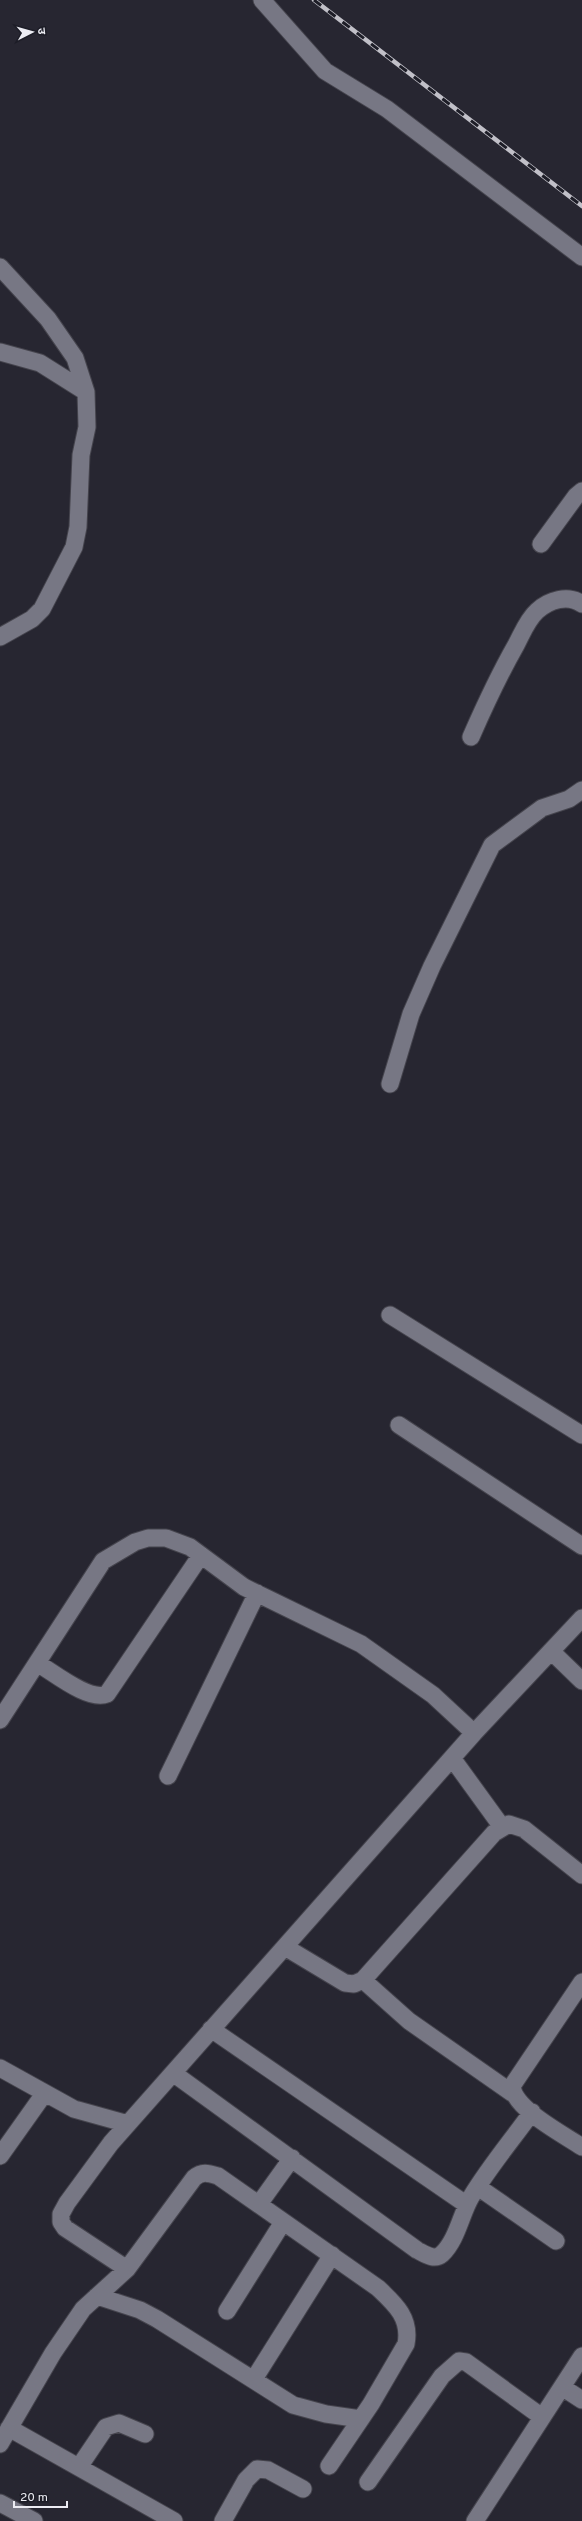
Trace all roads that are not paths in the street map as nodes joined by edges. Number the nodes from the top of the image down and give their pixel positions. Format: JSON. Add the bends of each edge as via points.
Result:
{"nodes":[{"id":1,"x":262,"y":0,"type":"edge"},
{"id":2,"x":582,"y":257,"type":"edge"},
{"id":3,"x":0,"y":267,"type":"edge"},
{"id":4,"x":0,"y":352,"type":"edge"},
{"id":5,"x":86,"y":392,"type":"junction"},
{"id":6,"x":582,"y":491,"type":"edge"},
{"id":7,"x":541,"y":544,"type":"dead end"},
{"id":8,"x":582,"y":604,"type":"edge"},
{"id":9,"x":0,"y":637,"type":"edge"},
{"id":10,"x":471,"y":737,"type":"dead end"},
{"id":11,"x":582,"y":790,"type":"edge"},
{"id":12,"x":390,"y":1084,"type":"dead end"},
{"id":13,"x":390,"y":1315,"type":"dead end"},
{"id":14,"x":399,"y":1425,"type":"dead end"},
{"id":15,"x":582,"y":1435,"type":"edge"},
{"id":16,"x":582,"y":1546,"type":"edge"},
{"id":17,"x":201,"y":1555,"type":"junction"},
{"id":18,"x":257,"y":1593,"type":"junction"},
{"id":19,"x":582,"y":1618,"type":"edge"},
{"id":20,"x":551,"y":1651,"type":"junction"},
{"id":21,"x":37,"y":1662,"type":"junction"},
{"id":22,"x":582,"y":1681,"type":"edge"},
{"id":23,"x":0,"y":1720,"type":"edge"},
{"id":24,"x":474,"y":1733,"type":"junction"},
{"id":25,"x":452,"y":1758,"type":"junction"},
{"id":26,"x":168,"y":1776,"type":"dead end"},
{"id":27,"x":502,"y":1827,"type":"junction"},
{"id":28,"x":582,"y":1875,"type":"edge"},
{"id":29,"x":285,"y":1947,"type":"junction"},
{"id":30,"x":363,"y":1980,"type":"junction"},
{"id":31,"x":582,"y":1982,"type":"edge"},
{"id":32,"x":211,"y":2029,"type":"junction"},
{"id":33,"x":0,"y":2068,"type":"edge"},
{"id":34,"x":173,"y":2073,"type":"junction"},
{"id":35,"x":512,"y":2093,"type":"junction"},
{"id":36,"x":44,"y":2094,"type":"junction"},
{"id":37,"x":532,"y":2112,"type":"junction"},
{"id":38,"x":128,"y":2124,"type":"junction"},
{"id":39,"x":582,"y":2147,"type":"edge"},
{"id":40,"x":0,"y":2156,"type":"edge"},
{"id":41,"x":292,"y":2158,"type":"junction"},
{"id":42,"x":478,"y":2187,"type":"junction"},
{"id":43,"x":259,"y":2204,"type":"junction"},
{"id":44,"x":467,"y":2205,"type":"junction"},
{"id":45,"x":283,"y":2222,"type":"junction"},
{"id":46,"x":556,"y":2241,"type":"dead end"},
{"id":47,"x":332,"y":2256,"type":"junction"},
{"id":48,"x":127,"y":2269,"type":"junction"},
{"id":49,"x":97,"y":2296,"type":"junction"},
{"id":50,"x":227,"y":2310,"type":"dead end"},
{"id":51,"x":582,"y":2356,"type":"edge"},
{"id":52,"x":254,"y":2379,"type":"junction"},
{"id":53,"x":562,"y":2387,"type":"junction"},
{"id":54,"x":582,"y":2400,"type":"edge"},
{"id":55,"x":542,"y":2417,"type":"junction"},
{"id":56,"x":361,"y":2419,"type":"junction"},
{"id":57,"x":9,"y":2428,"type":"junction"},
{"id":58,"x":145,"y":2434,"type":"dead end"},
{"id":59,"x":0,"y":2444,"type":"edge"},
{"id":60,"x":329,"y":2466,"type":"dead end"},
{"id":61,"x":79,"y":2467,"type":"junction"},
{"id":62,"x":368,"y":2482,"type":"dead end"},
{"id":63,"x":303,"y":2489,"type":"dead end"},
{"id":64,"x":0,"y":2503,"type":"edge"},
{"id":65,"x":34,"y":2521,"type":"edge"},
{"id":66,"x":174,"y":2521,"type":"edge"},
{"id":67,"x":223,"y":2521,"type":"edge"},
{"id":68,"x":475,"y":2521,"type":"edge"}],
"edges":[{"from":1,"to":2,"type":"street","via":[[325,71],[387,109]]},
{"from":3,"to":5,"type":"street","via":[[65,342],[75,358]]},
{"from":4,"to":5,"type":"street","via":[[40,363]]},
{"from":5,"to":9,"type":"street","via":[[87,427],[81,455],[78,527],[74,547],[42,609],[32,619]]},
{"from":6,"to":7,"type":"street"},
{"from":8,"to":10,"type":"street","via":[[570,598],[561,599],[538,611],[529,621],[495,681]]},
{"from":11,"to":12,"type":"street","via":[[568,799],[542,808],[492,845],[411,1014]]},
{"from":13,"to":15,"type":"street"},
{"from":14,"to":16,"type":"street"},
{"from":17,"to":18,"type":"street","via":[[244,1587]]},
{"from":17,"to":21,"type":"street","via":[[174,1539],[148,1538],[135,1542],[108,1558],[94,1573]]},
{"from":17,"to":21,"type":"street","via":[[107,1694],[94,1695],[79,1689]]},
{"from":18,"to":24,"type":"street","via":[[361,1644],[433,1695]]},
{"from":18,"to":26,"type":"street"},
{"from":19,"to":20,"type":"street"},
{"from":20,"to":22,"type":"street"},
{"from":20,"to":24,"type":"street"},
{"from":21,"to":23,"type":"street"},
{"from":24,"to":25,"type":"street"},
{"from":25,"to":27,"type":"street"},
{"from":25,"to":29,"type":"street"},
{"from":27,"to":28,"type":"street","via":[[509,1824],[524,1829]]},
{"from":27,"to":30,"type":"street"},
{"from":29,"to":30,"type":"street","via":[[345,1982],[354,1984]]},
{"from":29,"to":32,"type":"street"},
{"from":30,"to":35,"type":"street","via":[[409,2021]]},
{"from":31,"to":35,"type":"street","via":[[516,2077]]},
{"from":32,"to":34,"type":"street"},
{"from":32,"to":44,"type":"street"},
{"from":33,"to":36,"type":"street"},
{"from":34,"to":38,"type":"street"},
{"from":34,"to":41,"type":"street"},
{"from":35,"to":37,"type":"street"},
{"from":36,"to":38,"type":"street","via":[[74,2109]]},
{"from":36,"to":40,"type":"street"},
{"from":37,"to":39,"type":"street"},
{"from":37,"to":42,"type":"street"},
{"from":38,"to":48,"type":"street","via":[[61,2214],[61,2222],[71,2233]]},
{"from":41,"to":43,"type":"street"},
{"from":41,"to":44,"type":"street","via":[[427,2256],[435,2257],[442,2254]]},
{"from":42,"to":44,"type":"street"},
{"from":42,"to":46,"type":"street"},
{"from":43,"to":45,"type":"street"},
{"from":43,"to":48,"type":"street","via":[[218,2176],[200,2173]]},
{"from":45,"to":47,"type":"street"},
{"from":45,"to":50,"type":"street"},
{"from":47,"to":52,"type":"street"},
{"from":47,"to":56,"type":"street","via":[[378,2288],[400,2308],[408,2333],[406,2344]]},
{"from":48,"to":49,"type":"street"},
{"from":49,"to":52,"type":"street","via":[[140,2310]]},
{"from":49,"to":57,"type":"street","via":[[83,2309]]},
{"from":51,"to":53,"type":"street"},
{"from":52,"to":56,"type":"street","via":[[293,2405],[306,2410]]},
{"from":53,"to":54,"type":"street"},
{"from":53,"to":55,"type":"street"},
{"from":55,"to":62,"type":"street","via":[[466,2362],[459,2361],[442,2376]]},
{"from":55,"to":68,"type":"street"},
{"from":56,"to":60,"type":"street"},
{"from":57,"to":59,"type":"street"},
{"from":57,"to":61,"type":"street"},
{"from":58,"to":61,"type":"street","via":[[119,2423],[106,2427]]},
{"from":61,"to":66,"type":"street"},
{"from":63,"to":67,"type":"street","via":[[268,2470],[257,2469],[246,2480]]},
{"from":64,"to":65,"type":"street"}]}
